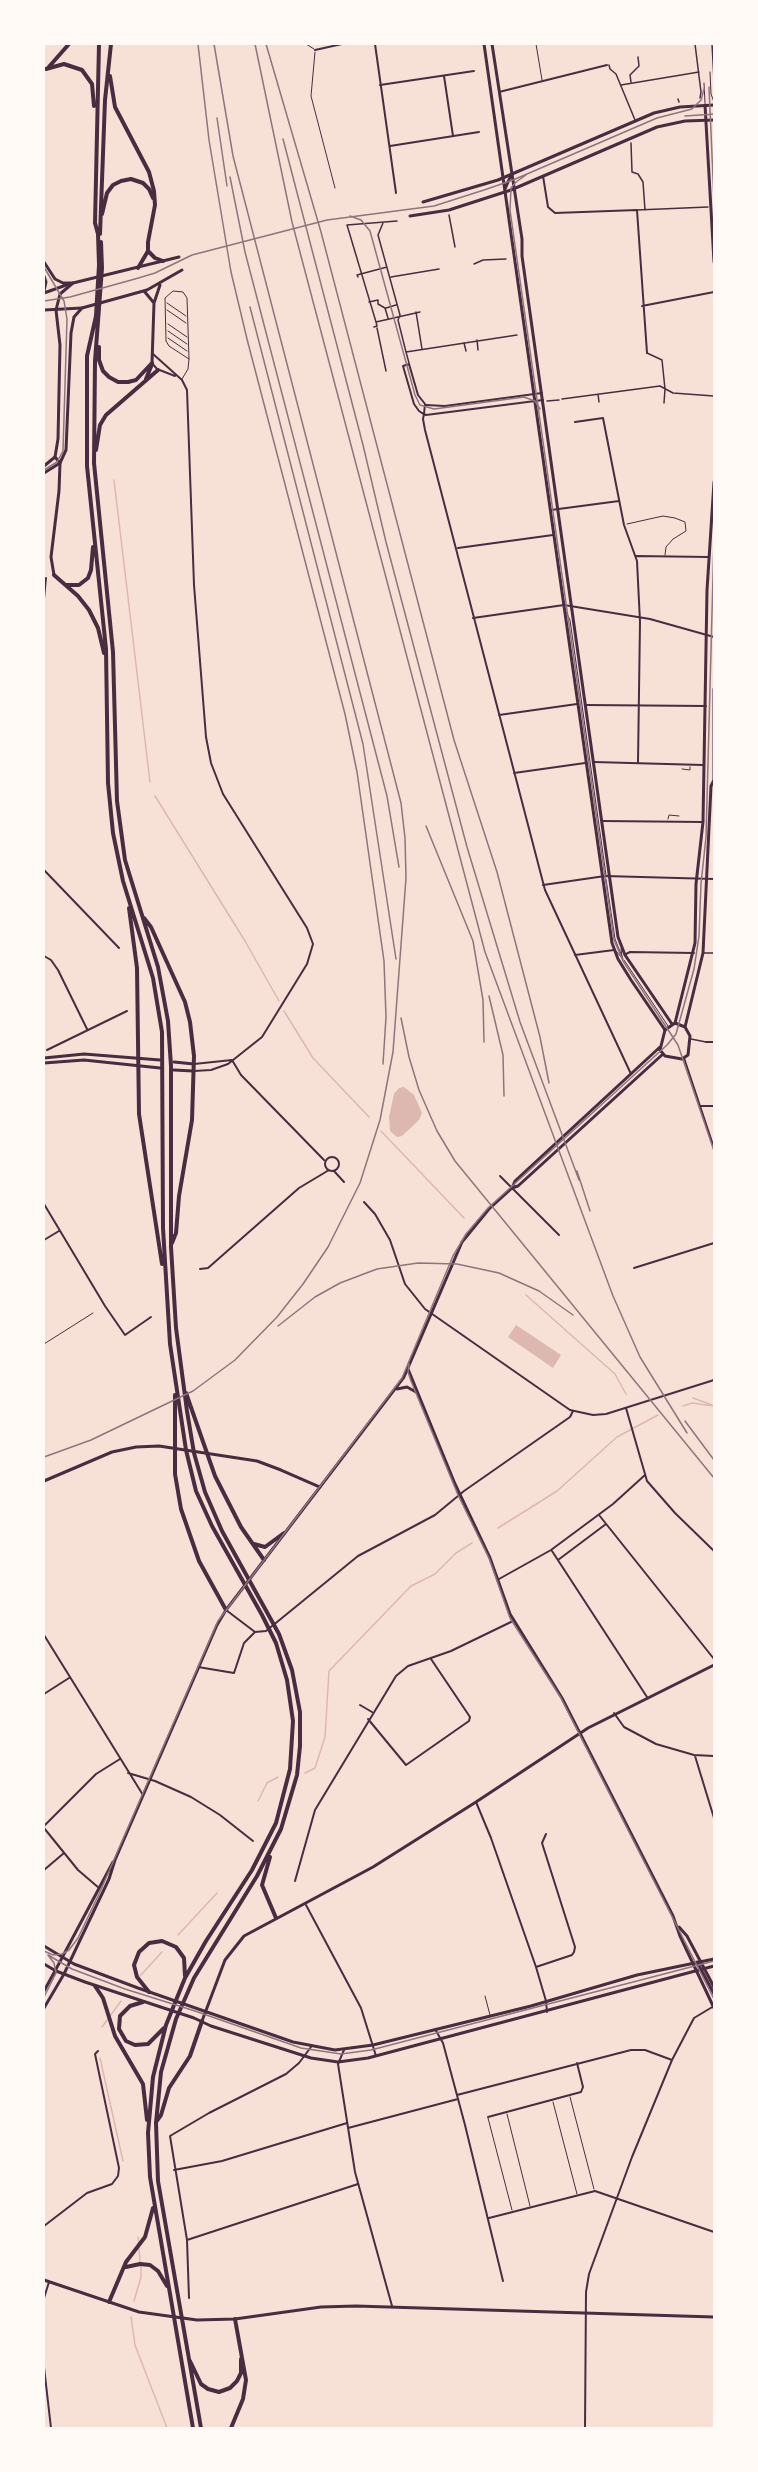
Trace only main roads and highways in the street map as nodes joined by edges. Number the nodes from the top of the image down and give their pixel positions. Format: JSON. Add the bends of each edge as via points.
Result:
{"nodes":[{"id":1,"x":69,"y":44,"type":"edge"},
{"id":2,"x":99,"y":44,"type":"edge"},
{"id":3,"x":111,"y":44,"type":"edge"},
{"id":4,"x":484,"y":44,"type":"edge"},
{"id":5,"x":492,"y":44,"type":"edge"},
{"id":6,"x":108,"y":64,"type":"junction"},
{"id":7,"x":45,"y":70,"type":"edge"},
{"id":8,"x":714,"y":104,"type":"edge"},
{"id":9,"x":705,"y":105,"type":"junction"},
{"id":10,"x":706,"y":120,"type":"junction"},
{"id":11,"x":714,"y":120,"type":"edge"},
{"id":12,"x":96,"y":122,"type":"junction"},
{"id":13,"x":512,"y":174,"type":"junction"},
{"id":14,"x":503,"y":178,"type":"junction"},
{"id":15,"x":514,"y":188,"type":"junction"},
{"id":16,"x":504,"y":192,"type":"junction"},
{"id":17,"x":423,"y":202,"type":"dead end"},
{"id":18,"x":155,"y":205,"type":"junction"},
{"id":19,"x":410,"y":216,"type":"dead end"},
{"id":20,"x":100,"y":226,"type":"junction"},
{"id":21,"x":148,"y":251,"type":"junction"},
{"id":22,"x":178,"y":256,"type":"dead end"},
{"id":23,"x":163,"y":261,"type":"junction"},
{"id":24,"x":44,"y":262,"type":"edge"},
{"id":25,"x":714,"y":262,"type":"edge"},
{"id":26,"x":100,"y":265,"type":"junction"},
{"id":27,"x":138,"y":268,"type":"junction"},
{"id":28,"x":182,"y":270,"type":"dead end"},
{"id":29,"x":44,"y":276,"type":"edge"},
{"id":30,"x":73,"y":283,"type":"junction"},
{"id":31,"x":161,"y":283,"type":"junction"},
{"id":32,"x":143,"y":291,"type":"junction"},
{"id":33,"x":44,"y":292,"type":"edge"},
{"id":34,"x":154,"y":303,"type":"junction"},
{"id":35,"x":82,"y":308,"type":"junction"},
{"id":36,"x":44,"y":310,"type":"edge"},
{"id":37,"x":56,"y":310,"type":"junction"},
{"id":38,"x":98,"y":316,"type":"junction"},
{"id":39,"x":99,"y":328,"type":"junction"},
{"id":40,"x":152,"y":363,"type":"junction"},
{"id":41,"x":158,"y":370,"type":"road end"},
{"id":42,"x":146,"y":380,"type":"junction"},
{"id":43,"x":55,"y":457,"type":"junction"},
{"id":44,"x":60,"y":463,"type":"junction"},
{"id":45,"x":94,"y":463,"type":"junction"},
{"id":46,"x":44,"y":466,"type":"edge"},
{"id":47,"x":44,"y":473,"type":"edge"},
{"id":48,"x":714,"y":482,"type":"edge"},
{"id":49,"x":93,"y":533,"type":"junction"},
{"id":50,"x":54,"y":575,"type":"joint"},
{"id":51,"x":66,"y":585,"type":"junction"},
{"id":52,"x":107,"y":665,"type":"junction"},
{"id":53,"x":714,"y":690,"type":"edge"},
{"id":54,"x":714,"y":763,"type":"edge"},
{"id":55,"x":606,"y":876,"type":"junction"},
{"id":56,"x":128,"y":899,"type":"junction"},
{"id":57,"x":142,"y":915,"type":"junction"},
{"id":58,"x":674,"y":1024,"type":"junction"},
{"id":59,"x":685,"y":1027,"type":"junction"},
{"id":60,"x":666,"y":1028,"type":"junction"},
{"id":61,"x":660,"y":1047,"type":"junction"},
{"id":62,"x":663,"y":1054,"type":"junction"},
{"id":63,"x":44,"y":1058,"type":"edge"},
{"id":64,"x":137,"y":1058,"type":"junction"},
{"id":65,"x":160,"y":1060,"type":"dead end"},
{"id":66,"x":174,"y":1062,"type":"dead end"},
{"id":67,"x":44,"y":1063,"type":"edge"},
{"id":68,"x":194,"y":1064,"type":"junction"},
{"id":69,"x":137,"y":1066,"type":"junction"},
{"id":70,"x":160,"y":1068,"type":"dead end"},
{"id":71,"x":174,"y":1070,"type":"dead end"},
{"id":72,"x":194,"y":1071,"type":"junction"},
{"id":73,"x":511,"y":1187,"type":"junction"},
{"id":74,"x":171,"y":1247,"type":"junction"},
{"id":75,"x":165,"y":1272,"type":"junction"},
{"id":76,"x":408,"y":1370,"type":"junction"},
{"id":77,"x":176,"y":1385,"type":"junction"},
{"id":78,"x":184,"y":1387,"type":"junction"},
{"id":79,"x":395,"y":1389,"type":"junction"},
{"id":80,"x":417,"y":1393,"type":"junction"},
{"id":81,"x":44,"y":1480,"type":"edge"},
{"id":82,"x":320,"y":1488,"type":"junction"},
{"id":83,"x":284,"y":1533,"type":"junction"},
{"id":84,"x":252,"y":1543,"type":"junction"},
{"id":85,"x":264,"y":1560,"type":"junction"},
{"id":86,"x":226,"y":1610,"type":"junction"},
{"id":87,"x":714,"y":1665,"type":"edge"},
{"id":88,"x":580,"y":1734,"type":"junction"},
{"id":89,"x":275,"y":1844,"type":"junction"},
{"id":90,"x":115,"y":1860,"type":"junction"},
{"id":91,"x":276,"y":1918,"type":"junction"},
{"id":92,"x":679,"y":1927,"type":"junction"},
{"id":93,"x":44,"y":1946,"type":"edge"},
{"id":94,"x":62,"y":1958,"type":"junction"},
{"id":95,"x":714,"y":1959,"type":"edge"},
{"id":96,"x":697,"y":1961,"type":"junction"},
{"id":97,"x":70,"y":1962,"type":"junction"},
{"id":98,"x":44,"y":1964,"type":"edge"},
{"id":99,"x":714,"y":1966,"type":"edge"},
{"id":100,"x":703,"y":1970,"type":"junction"},
{"id":101,"x":55,"y":1971,"type":"junction"},
{"id":102,"x":697,"y":1972,"type":"junction"},
{"id":103,"x":64,"y":1974,"type":"junction"},
{"id":104,"x":185,"y":1978,"type":"junction"},
{"id":105,"x":95,"y":1986,"type":"junction"},
{"id":106,"x":714,"y":1987,"type":"edge"},
{"id":107,"x":44,"y":1991,"type":"edge"},
{"id":108,"x":149,"y":1992,"type":"junction"},
{"id":109,"x":714,"y":1994,"type":"edge"},
{"id":110,"x":142,"y":2002,"type":"junction"},
{"id":111,"x":714,"y":2007,"type":"edge"},
{"id":112,"x":44,"y":2008,"type":"edge"},
{"id":113,"x":205,"y":2011,"type":"junction"},
{"id":114,"x":202,"y":2021,"type":"junction"},
{"id":115,"x":166,"y":2025,"type":"junction"},
{"id":116,"x":156,"y":2123,"type":"junction"},
{"id":117,"x":148,"y":2133,"type":"junction"},
{"id":118,"x":154,"y":2204,"type":"junction"},
{"id":119,"x":128,"y":2267,"type":"junction"},
{"id":120,"x":44,"y":2280,"type":"edge"},
{"id":121,"x":168,"y":2288,"type":"junction"},
{"id":122,"x":109,"y":2302,"type":"junction"},
{"id":123,"x":714,"y":2317,"type":"edge"},
{"id":124,"x":235,"y":2319,"type":"junction"},
{"id":125,"x":241,"y":2355,"type":"junction"},
{"id":126,"x":189,"y":2358,"type":"junction"},
{"id":127,"x":193,"y":2428,"type":"edge"},
{"id":128,"x":201,"y":2428,"type":"edge"},
{"id":129,"x":231,"y":2428,"type":"edge"}],
"edges":[{"from":1,"to":7,"type":"highway"},
{"from":2,"to":12,"type":"highway"},
{"from":3,"to":6,"type":"highway"},
{"from":4,"to":14,"type":"main road"},
{"from":5,"to":13,"type":"main road"},
{"from":6,"to":18,"type":"highway","via":[[113,101],[150,176]]},
{"from":6,"to":20,"type":"highway"},
{"from":7,"to":12,"type":"highway","via":[[66,64],[86,73],[92,87]]},
{"from":8,"to":9,"type":"main road"},
{"from":9,"to":10,"type":"main road"},
{"from":9,"to":13,"type":"main road","via":[[671,109],[636,121]]},
{"from":10,"to":11,"type":"main road"},
{"from":10,"to":15,"type":"main road","via":[[657,127]]},
{"from":10,"to":25,"type":"main road"},
{"from":12,"to":26,"type":"highway","via":[[95,223]]},
{"from":13,"to":14,"type":"main road"},
{"from":13,"to":15,"type":"main road"},
{"from":13,"to":16,"type":"main road"},
{"from":14,"to":16,"type":"main road"},
{"from":14,"to":17,"type":"main road"},
{"from":15,"to":16,"type":"main road"},
{"from":15,"to":55,"type":"main road","via":[[602,821]]},
{"from":16,"to":19,"type":"main road","via":[[449,210]]},
{"from":16,"to":55,"type":"main road","via":[[585,763]]},
{"from":18,"to":20,"type":"highway","via":[[144,184],[130,179],[118,182],[107,194]]},
{"from":18,"to":21,"type":"highway"},
{"from":20,"to":26,"type":"highway"},
{"from":21,"to":23,"type":"highway"},
{"from":21,"to":27,"type":"highway"},
{"from":22,"to":23,"type":"main road"},
{"from":23,"to":27,"type":"main road"},
{"from":24,"to":30,"type":"main road","via":[[55,279]]},
{"from":26,"to":38,"type":"highway"},
{"from":27,"to":30,"type":"main road"},
{"from":28,"to":31,"type":"main road"},
{"from":29,"to":33,"type":"main road"},
{"from":30,"to":33,"type":"main road"},
{"from":30,"to":37,"type":"main road","via":[[60,294]]},
{"from":31,"to":32,"type":"main road"},
{"from":31,"to":34,"type":"main road"},
{"from":32,"to":34,"type":"main road"},
{"from":32,"to":35,"type":"main road"},
{"from":34,"to":40,"type":"main road"},
{"from":35,"to":37,"type":"main road"},
{"from":35,"to":44,"type":"main road","via":[[72,323],[67,435]]},
{"from":36,"to":37,"type":"main road"},
{"from":37,"to":43,"type":"main road","via":[[60,345]]},
{"from":38,"to":39,"type":"highway"},
{"from":38,"to":49,"type":"highway","via":[[87,356],[86,422]]},
{"from":39,"to":40,"type":"highway","via":[[100,363],[109,377],[131,382]]},
{"from":39,"to":45,"type":"highway"},
{"from":40,"to":42,"type":"highway"},
{"from":41,"to":42,"type":"highway"},
{"from":42,"to":45,"type":"highway","via":[[103,419]]},
{"from":43,"to":44,"type":"main road"},
{"from":43,"to":46,"type":"main road"},
{"from":44,"to":47,"type":"main road"},
{"from":44,"to":50,"type":"main road","via":[[51,560]]},
{"from":45,"to":57,"type":"highway","via":[[113,652],[118,812],[124,855]]},
{"from":48,"to":58,"type":"main road","via":[[705,635],[704,822],[696,878],[694,953]]},
{"from":49,"to":51,"type":"highway","via":[[89,576],[81,584]]},
{"from":49,"to":52,"type":"highway"},
{"from":50,"to":51,"type":"highway"},
{"from":51,"to":52,"type":"highway","via":[[93,617]]},
{"from":52,"to":56,"type":"highway","via":[[110,811]]},
{"from":53,"to":54,"type":"main road"},
{"from":54,"to":59,"type":"main road","via":[[703,953]]},
{"from":55,"to":58,"type":"main road","via":[[624,957]]},
{"from":55,"to":60,"type":"main road","via":[[614,948]]},
{"from":56,"to":64,"type":"highway","via":[[137,968]]},
{"from":56,"to":75,"type":"highway","via":[[155,988],[163,1048]]},
{"from":57,"to":68,"type":"highway","via":[[185,1002]]},
{"from":57,"to":74,"type":"highway","via":[[163,987],[171,1048]]},
{"from":58,"to":59,"type":"main road"},
{"from":58,"to":60,"type":"main road"},
{"from":59,"to":62,"type":"main road","via":[[690,1039],[684,1058]]},
{"from":60,"to":61,"type":"main road"},
{"from":61,"to":62,"type":"main road"},
{"from":61,"to":73,"type":"main road"},
{"from":62,"to":73,"type":"main road","via":[[518,1186]]},
{"from":63,"to":64,"type":"main road","via":[[84,1054]]},
{"from":64,"to":65,"type":"main road"},
{"from":64,"to":69,"type":"highway"},
{"from":66,"to":68,"type":"main road"},
{"from":67,"to":69,"type":"main road","via":[[84,1060]]},
{"from":68,"to":72,"type":"highway"},
{"from":69,"to":70,"type":"main road"},
{"from":69,"to":75,"type":"highway","via":[[141,1130]]},
{"from":71,"to":72,"type":"main road"},
{"from":72,"to":74,"type":"highway","via":[[192,1120]]},
{"from":73,"to":76,"type":"main road","via":[[462,1242]]},
{"from":74,"to":78,"type":"highway"},
{"from":75,"to":77,"type":"highway"},
{"from":76,"to":79,"type":"main road"},
{"from":76,"to":80,"type":"main road"},
{"from":77,"to":86,"type":"highway","via":[[177,1491],[189,1537]]},
{"from":77,"to":104,"type":"highway","via":[[188,1460],[201,1502],[280,1654],[293,1730],[284,1801],[268,1842]]},
{"from":78,"to":84,"type":"highway","via":[[207,1458]]},
{"from":78,"to":89,"type":"highway","via":[[195,1459],[208,1500],[268,1611],[286,1651],[298,1700],[300,1746],[291,1801]]},
{"from":79,"to":80,"type":"main road","via":[[407,1387]]},
{"from":79,"to":82,"type":"main road"},
{"from":80,"to":88,"type":"main road","via":[[513,1621],[558,1691]]},
{"from":81,"to":82,"type":"main road","via":[[112,1452],[159,1446],[257,1461]]},
{"from":82,"to":83,"type":"main road"},
{"from":83,"to":84,"type":"highway","via":[[265,1547]]},
{"from":83,"to":85,"type":"main road"},
{"from":84,"to":85,"type":"highway"},
{"from":85,"to":86,"type":"main road"},
{"from":86,"to":90,"type":"main road"},
{"from":87,"to":88,"type":"main road","via":[[614,1713]]},
{"from":88,"to":91,"type":"main road","via":[[367,1871]]},
{"from":88,"to":92,"type":"main road"},
{"from":89,"to":91,"type":"highway","via":[[262,1885]]},
{"from":89,"to":116,"type":"highway","via":[[184,1997],[161,2072]]},
{"from":90,"to":94,"type":"main road"},
{"from":90,"to":97,"type":"main road"},
{"from":91,"to":113,"type":"main road","via":[[231,1949]]},
{"from":92,"to":96,"type":"main road"},
{"from":92,"to":96,"type":"main road","via":[[680,1936]]},
{"from":93,"to":94,"type":"main road"},
{"from":94,"to":97,"type":"main road"},
{"from":94,"to":101,"type":"main road"},
{"from":95,"to":96,"type":"main road"},
{"from":96,"to":100,"type":"main road"},
{"from":96,"to":102,"type":"main road"},
{"from":96,"to":113,"type":"main road","via":[[491,2017],[344,2050],[311,2047]]},
{"from":97,"to":103,"type":"main road"},
{"from":97,"to":108,"type":"main road"},
{"from":98,"to":101,"type":"main road"},
{"from":99,"to":100,"type":"main road"},
{"from":100,"to":102,"type":"main road"},
{"from":100,"to":106,"type":"main road"},
{"from":100,"to":109,"type":"main road"},
{"from":101,"to":103,"type":"main road"},
{"from":101,"to":107,"type":"main road"},
{"from":102,"to":111,"type":"main road"},
{"from":102,"to":114,"type":"main road","via":[[376,2056],[338,2062],[304,2056]]},
{"from":103,"to":105,"type":"main road"},
{"from":103,"to":112,"type":"main road"},
{"from":104,"to":108,"type":"highway","via":[[181,1953],[162,1941],[149,1943],[134,1963],[139,1980]]},
{"from":104,"to":115,"type":"highway"},
{"from":105,"to":110,"type":"main road"},
{"from":105,"to":117,"type":"highway","via":[[115,2036],[143,2084]]},
{"from":108,"to":113,"type":"main road"},
{"from":110,"to":114,"type":"main road"},
{"from":110,"to":115,"type":"highway","via":[[126,2008],[120,2016],[119,2029],[126,2041],[148,2044]]},
{"from":113,"to":114,"type":"main road"},
{"from":114,"to":116,"type":"highway","via":[[192,2052],[169,2088]]},
{"from":115,"to":117,"type":"highway","via":[[153,2077]]},
{"from":116,"to":126,"type":"highway","via":[[159,2189]]},
{"from":117,"to":118,"type":"highway"},
{"from":118,"to":119,"type":"highway","via":[[147,2233],[126,2262]]},
{"from":118,"to":121,"type":"highway"},
{"from":119,"to":121,"type":"highway","via":[[150,2265]]},
{"from":119,"to":122,"type":"highway","via":[[120,2275]]},
{"from":120,"to":122,"type":"main road"},
{"from":121,"to":127,"type":"highway"},
{"from":122,"to":124,"type":"main road","via":[[176,2318]]},
{"from":123,"to":124,"type":"main road","via":[[392,2306],[321,2307]]},
{"from":124,"to":125,"type":"highway"},
{"from":125,"to":126,"type":"highway","via":[[238,2380],[219,2392],[202,2385]]},
{"from":125,"to":129,"type":"highway","via":[[246,2370],[245,2386]]},
{"from":126,"to":128,"type":"highway"}]}
